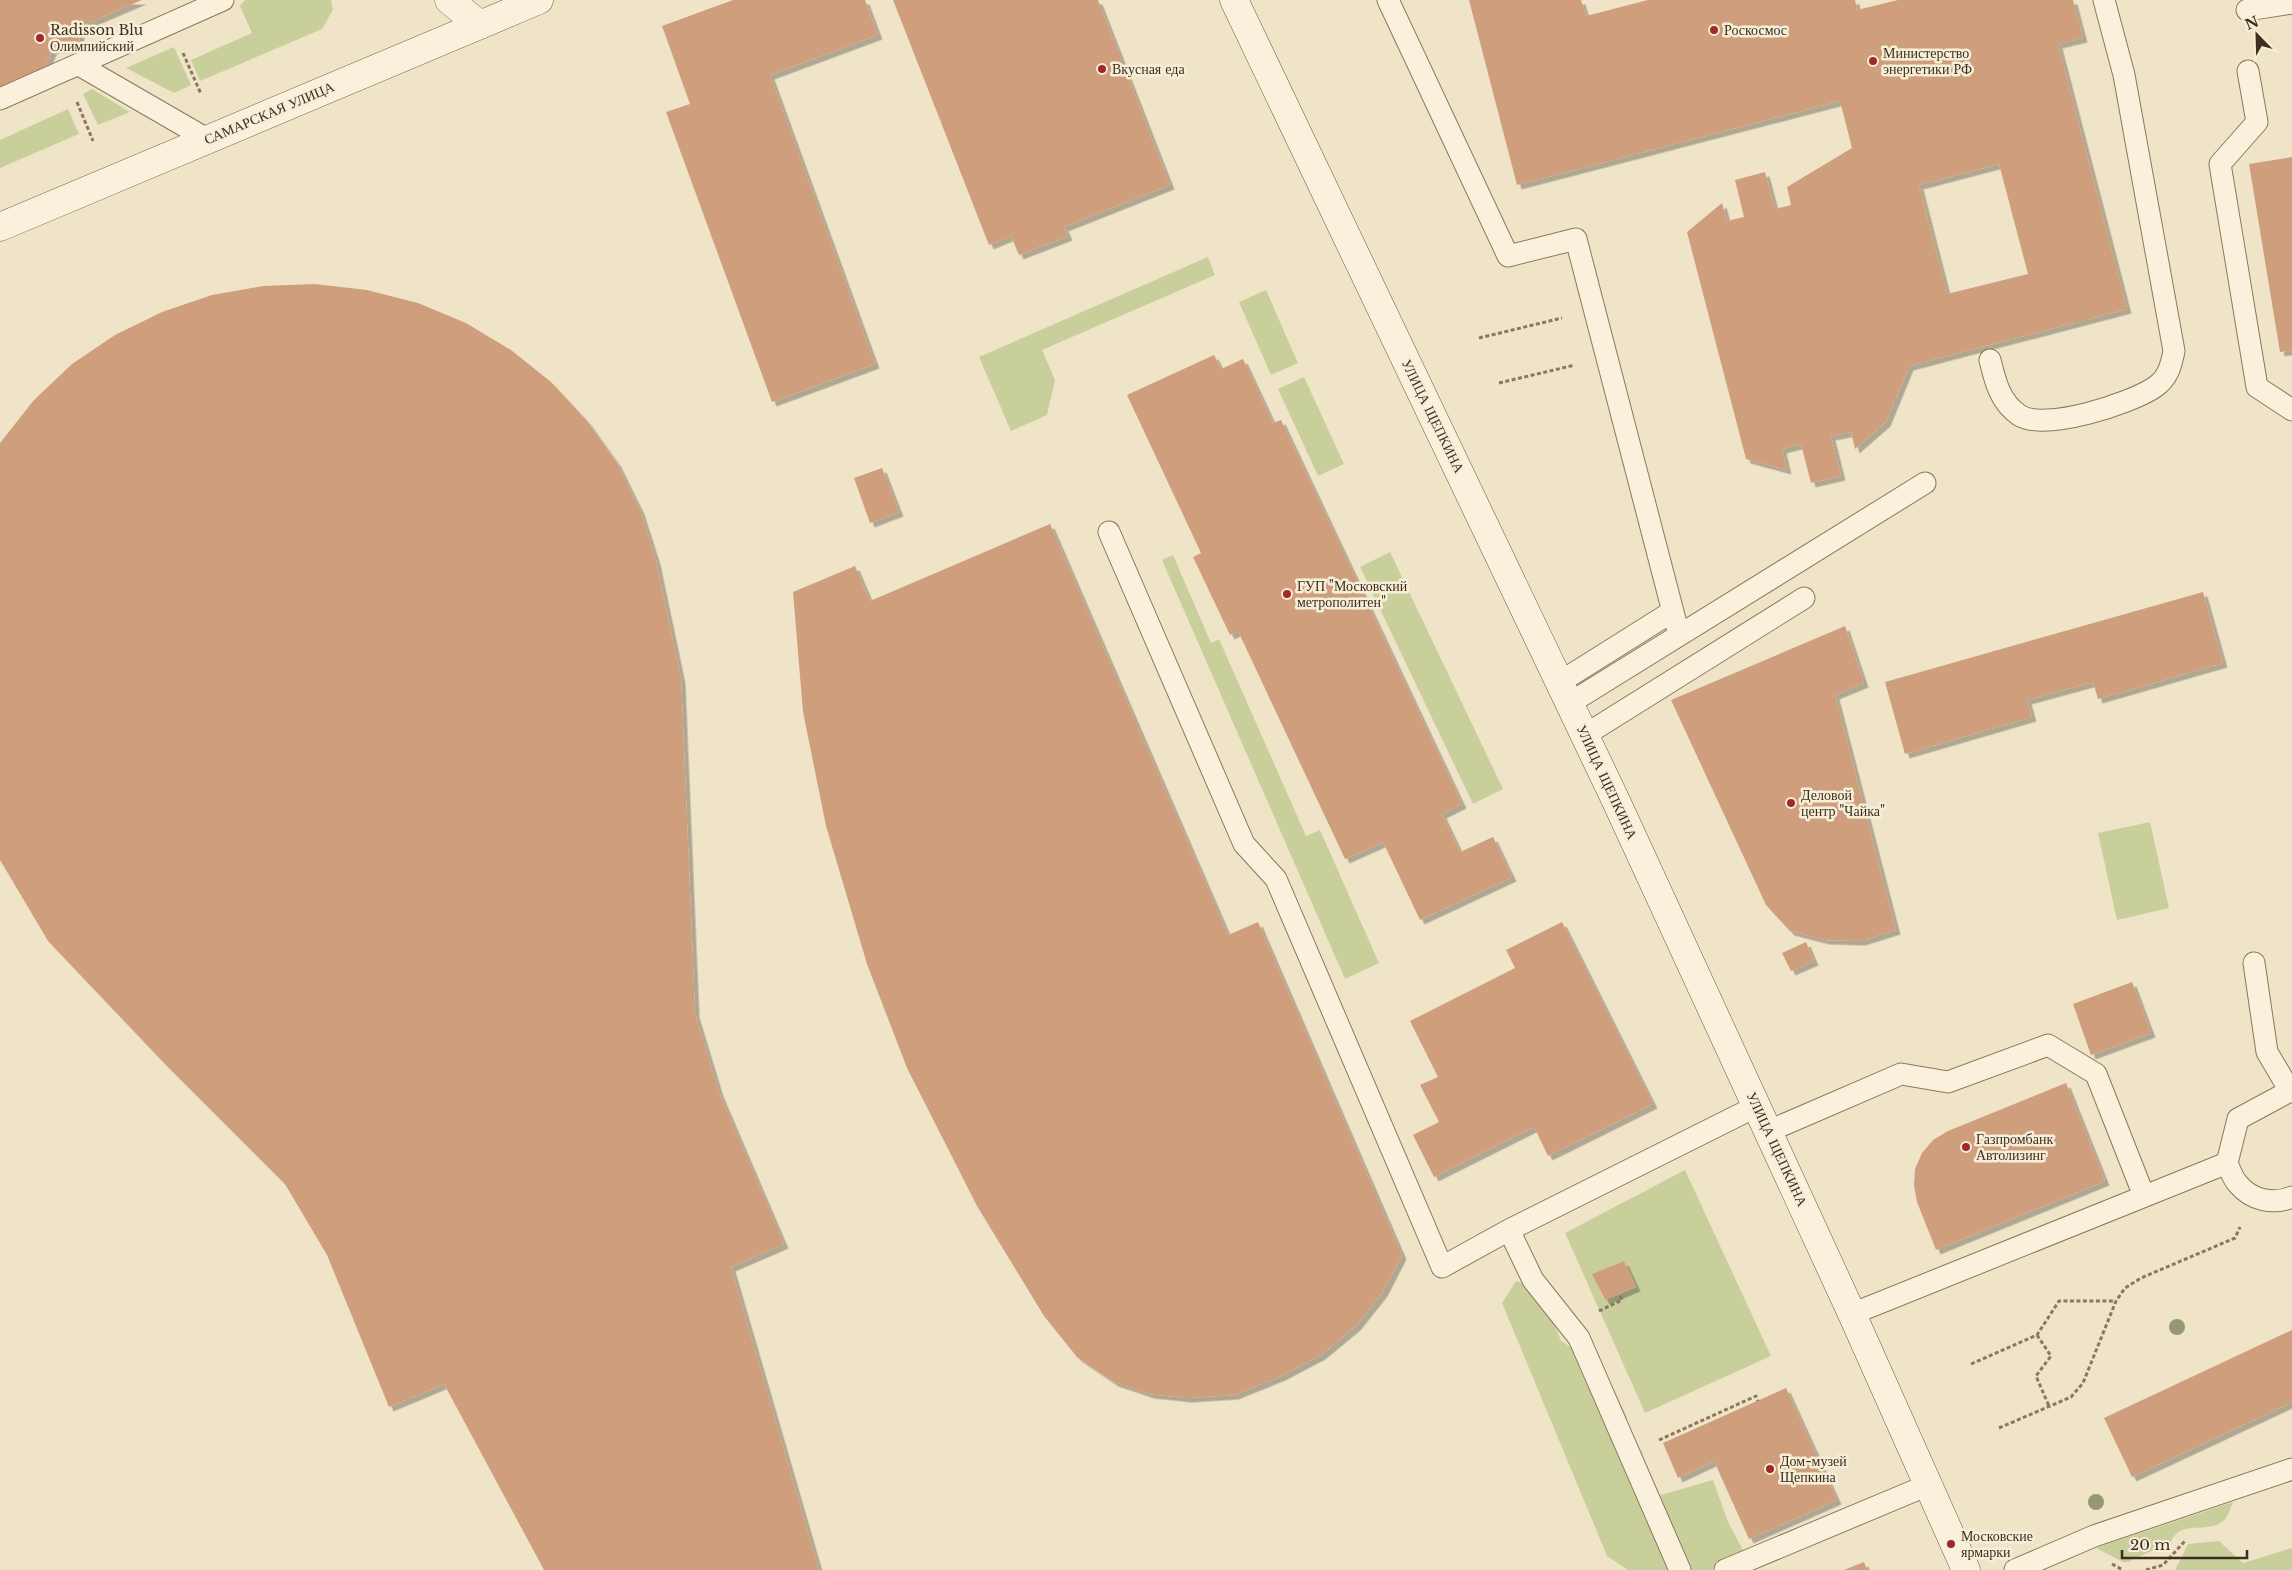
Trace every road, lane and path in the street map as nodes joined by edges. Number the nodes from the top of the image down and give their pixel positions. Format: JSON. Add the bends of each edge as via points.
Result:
{"nodes":[{"id":1,"x":223,"y":0,"type":"edge"},
{"id":2,"x":449,"y":0,"type":"edge"},
{"id":3,"x":539,"y":0,"type":"edge"},
{"id":4,"x":1234,"y":0,"type":"edge"},
{"id":5,"x":1388,"y":0,"type":"edge"},
{"id":6,"x":2104,"y":0,"type":"edge"},
{"id":7,"x":2292,"y":3,"type":"edge"},
{"id":8,"x":2247,"y":10,"type":"dead end"},
{"id":9,"x":170,"y":24,"type":"junction"},
{"id":10,"x":480,"y":25,"type":"junction"},
{"id":11,"x":71,"y":68,"type":"junction"},
{"id":12,"x":2248,"y":71,"type":"dead end"},
{"id":13,"x":201,"y":94,"type":"dead end"},
{"id":14,"x":0,"y":99,"type":"edge"},
{"id":15,"x":207,"y":139,"type":"junction"},
{"id":16,"x":93,"y":141,"type":"dead end"},
{"id":17,"x":0,"y":227,"type":"edge"},
{"id":18,"x":1564,"y":318,"type":"dead end"},
{"id":19,"x":1478,"y":338,"type":"dead end"},
{"id":20,"x":1990,"y":360,"type":"dead end"},
{"id":21,"x":1585,"y":362,"type":"dead end"},
{"id":22,"x":1499,"y":383,"type":"dead end"},
{"id":23,"x":2292,"y":410,"type":"edge"},
{"id":24,"x":1925,"y":483,"type":"dead end"},
{"id":25,"x":1109,"y":532,"type":"dead end"},
{"id":26,"x":1804,"y":598,"type":"dead end"},
{"id":27,"x":1673,"y":611,"type":"junction"},
{"id":28,"x":1679,"y":635,"type":"junction"},
{"id":29,"x":1565,"y":692,"type":"junction"},
{"id":30,"x":1585,"y":735,"type":"junction"},
{"id":31,"x":2254,"y":963,"type":"dead end"},
{"id":32,"x":2291,"y":1092,"type":"edge"},
{"id":33,"x":1757,"y":1106,"type":"junction"},
{"id":34,"x":1768,"y":1131,"type":"junction"},
{"id":35,"x":2227,"y":1163,"type":"junction"},
{"id":36,"x":2144,"y":1196,"type":"junction"},
{"id":37,"x":2252,"y":1197,"type":"junction"},
{"id":38,"x":2292,"y":1197,"type":"edge"},
{"id":39,"x":1509,"y":1230,"type":"junction"},
{"id":40,"x":2116,"y":1301,"type":"junction"},
{"id":41,"x":1852,"y":1314,"type":"junction"},
{"id":42,"x":2037,"y":1335,"type":"junction"},
{"id":43,"x":1971,"y":1364,"type":"dead end"},
{"id":44,"x":1758,"y":1400,"type":"dead end"},
{"id":45,"x":2049,"y":1406,"type":"junction"},
{"id":46,"x":1999,"y":1428,"type":"dead end"},
{"id":47,"x":1629,"y":1454,"type":"junction"},
{"id":48,"x":2292,"y":1469,"type":"edge"},
{"id":49,"x":1928,"y":1485,"type":"junction"},
{"id":50,"x":2186,"y":1540,"type":"dead end"},
{"id":51,"x":1680,"y":1570,"type":"edge"},
{"id":52,"x":1725,"y":1570,"type":"edge"},
{"id":53,"x":1966,"y":1570,"type":"edge"},
{"id":54,"x":2015,"y":1570,"type":"edge"},
{"id":55,"x":2146,"y":1570,"type":"edge"}],
"edges":[{"from":1,"to":9,"type":"lane"},
{"from":2,"to":10,"type":"street"},
{"from":3,"to":10,"type":"street","name":"САМАРСКАЯ УЛИЦА"},
{"from":4,"to":29,"type":"street","name":"УЛИЦА ЩЕПКИНА"},
{"from":5,"to":27,"type":"lane","via":[[1508,256],[1576,239]]},
{"from":6,"to":20,"type":"lane","via":[[2124,75],[2174,351],[2170,371],[2155,387],[2127,400],[2077,418],[2048,421],[2021,417],[2005,402],[1995,383]]},
{"from":7,"to":8,"type":"lane"},
{"from":9,"to":11,"type":"lane"},
{"from":9,"to":13,"type":"path"},
{"from":10,"to":15,"type":"street","name":"САМАРСКАЯ УЛИЦА"},
{"from":11,"to":14,"type":"lane"},
{"from":11,"to":15,"type":"lane"},
{"from":11,"to":16,"type":"path"},
{"from":12,"to":23,"type":"lane","via":[[2257,122],[2220,164],[2257,387]]},
{"from":15,"to":17,"type":"street","name":"САМАРСКАЯ УЛИЦА"},
{"from":18,"to":19,"type":"path"},
{"from":21,"to":22,"type":"path"},
{"from":24,"to":28,"type":"lane"},
{"from":25,"to":39,"type":"lane","via":[[1244,844],[1276,879],[1442,1267]]},
{"from":26,"to":30,"type":"lane"},
{"from":27,"to":28,"type":"lane"},
{"from":27,"to":29,"type":"lane"},
{"from":28,"to":29,"type":"lane"},
{"from":29,"to":30,"type":"street","name":"УЛИЦА ЩЕПКИНА"},
{"from":30,"to":33,"type":"street","name":"УЛИЦА ЩЕПКИНА"},
{"from":31,"to":32,"type":"lane","via":[[2267,1052]]},
{"from":32,"to":35,"type":"lane","via":[[2238,1119]]},
{"from":33,"to":34,"type":"street","name":"УЛИЦА ЩЕПКИНА"},
{"from":33,"to":39,"type":"lane"},
{"from":34,"to":36,"type":"lane","via":[[1900,1074],[1948,1082],[2048,1045],[2096,1074]]},
{"from":34,"to":41,"type":"street","name":"УЛИЦА ЩЕПКИНА"},
{"from":35,"to":36,"type":"lane"},
{"from":35,"to":37,"type":"lane","via":[[2237,1184]]},
{"from":36,"to":41,"type":"lane"},
{"from":37,"to":38,"type":"lane","via":[[2272,1202]]},
{"from":37,"to":40,"type":"path","via":[[2235,1238],[2141,1278],[2125,1288]]},
{"from":39,"to":47,"type":"lane","via":[[1533,1280],[1579,1338]]},
{"from":40,"to":42,"type":"path","via":[[2059,1301]]},
{"from":40,"to":45,"type":"path","via":[[2083,1383],[2072,1396]]},
{"from":41,"to":49,"type":"street","name":"УЛИЦА ЩЕПКИНА"},
{"from":42,"to":43,"type":"path"},
{"from":42,"to":45,"type":"path","via":[[2051,1356],[2036,1376]]},
{"from":44,"to":47,"type":"path","via":[[1756,1396]]},
{"from":45,"to":46,"type":"path"},
{"from":47,"to":51,"type":"lane"},
{"from":48,"to":54,"type":"lane","via":[[2094,1536]]},
{"from":49,"to":52,"type":"lane"},
{"from":49,"to":53,"type":"street","name":"УЛИЦА ЩЕПКИНА"},
{"from":50,"to":55,"type":"path","via":[[2163,1565]]}]}
